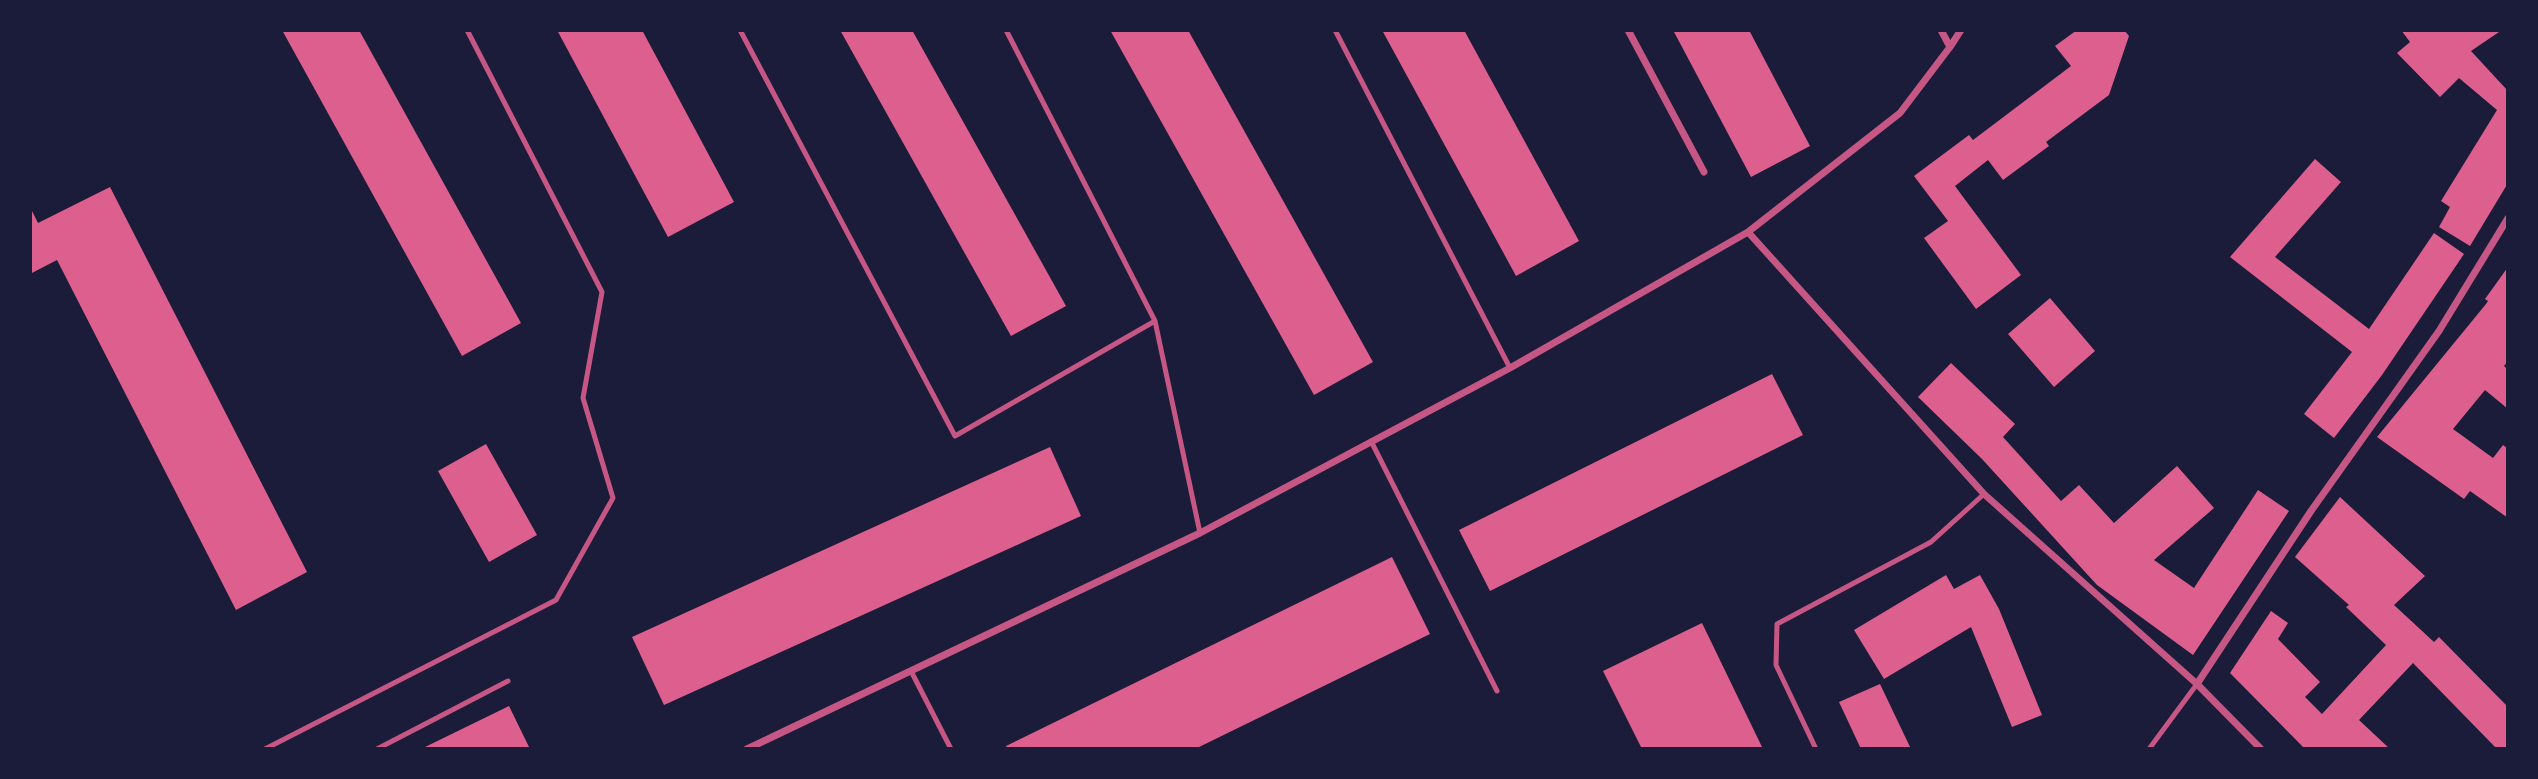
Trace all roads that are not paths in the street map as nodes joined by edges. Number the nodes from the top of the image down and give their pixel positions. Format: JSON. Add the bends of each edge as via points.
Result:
{"nodes":[{"id":1,"x":467,"y":30,"type":"edge"},
{"id":2,"x":740,"y":30,"type":"edge"},
{"id":3,"x":1006,"y":30,"type":"edge"},
{"id":4,"x":1335,"y":30,"type":"edge"},
{"id":5,"x":1628,"y":30,"type":"edge"},
{"id":6,"x":1941,"y":30,"type":"edge"},
{"id":7,"x":1961,"y":30,"type":"edge"},
{"id":8,"x":1950,"y":47,"type":"junction"},
{"id":9,"x":1704,"y":172,"type":"dead end"},
{"id":10,"x":2508,"y":218,"type":"edge"},
{"id":11,"x":1748,"y":232,"type":"junction"},
{"id":12,"x":1154,"y":321,"type":"junction"},
{"id":13,"x":1510,"y":368,"type":"junction"},
{"id":14,"x":1371,"y":442,"type":"junction"},
{"id":15,"x":1984,"y":494,"type":"junction"},
{"id":16,"x":1200,"y":533,"type":"junction"},
{"id":17,"x":911,"y":671,"type":"junction"},
{"id":18,"x":508,"y":681,"type":"dead end"},
{"id":19,"x":2197,"y":684,"type":"junction"},
{"id":20,"x":1497,"y":691,"type":"dead end"},
{"id":21,"x":265,"y":749,"type":"edge"},
{"id":22,"x":377,"y":749,"type":"edge"},
{"id":23,"x":747,"y":749,"type":"edge"},
{"id":24,"x":951,"y":749,"type":"edge"},
{"id":25,"x":1816,"y":749,"type":"edge"},
{"id":26,"x":2149,"y":749,"type":"edge"},
{"id":27,"x":2261,"y":749,"type":"edge"}],
"edges":[{"from":1,"to":21,"type":"lane","via":[[602,292],[583,398],[612,498],[556,600]]},
{"from":2,"to":12,"type":"lane","via":[[955,436]]},
{"from":3,"to":12,"type":"lane"},
{"from":4,"to":13,"type":"lane"},
{"from":5,"to":9,"type":"street"},
{"from":6,"to":8,"type":"street"},
{"from":7,"to":8,"type":"street"},
{"from":8,"to":11,"type":"street","via":[[1900,113]]},
{"from":10,"to":19,"type":"street","via":[[2439,331],[2311,511]]},
{"from":11,"to":13,"type":"street"},
{"from":11,"to":15,"type":"street"},
{"from":12,"to":16,"type":"lane"},
{"from":13,"to":14,"type":"street"},
{"from":14,"to":16,"type":"street"},
{"from":14,"to":20,"type":"lane"},
{"from":15,"to":19,"type":"street"},
{"from":15,"to":25,"type":"lane","via":[[1931,542],[1777,624],[1776,665]]},
{"from":16,"to":17,"type":"street"},
{"from":17,"to":23,"type":"street"},
{"from":17,"to":24,"type":"lane"},
{"from":18,"to":22,"type":"lane"},
{"from":19,"to":26,"type":"lane"},
{"from":19,"to":27,"type":"street"}]}
